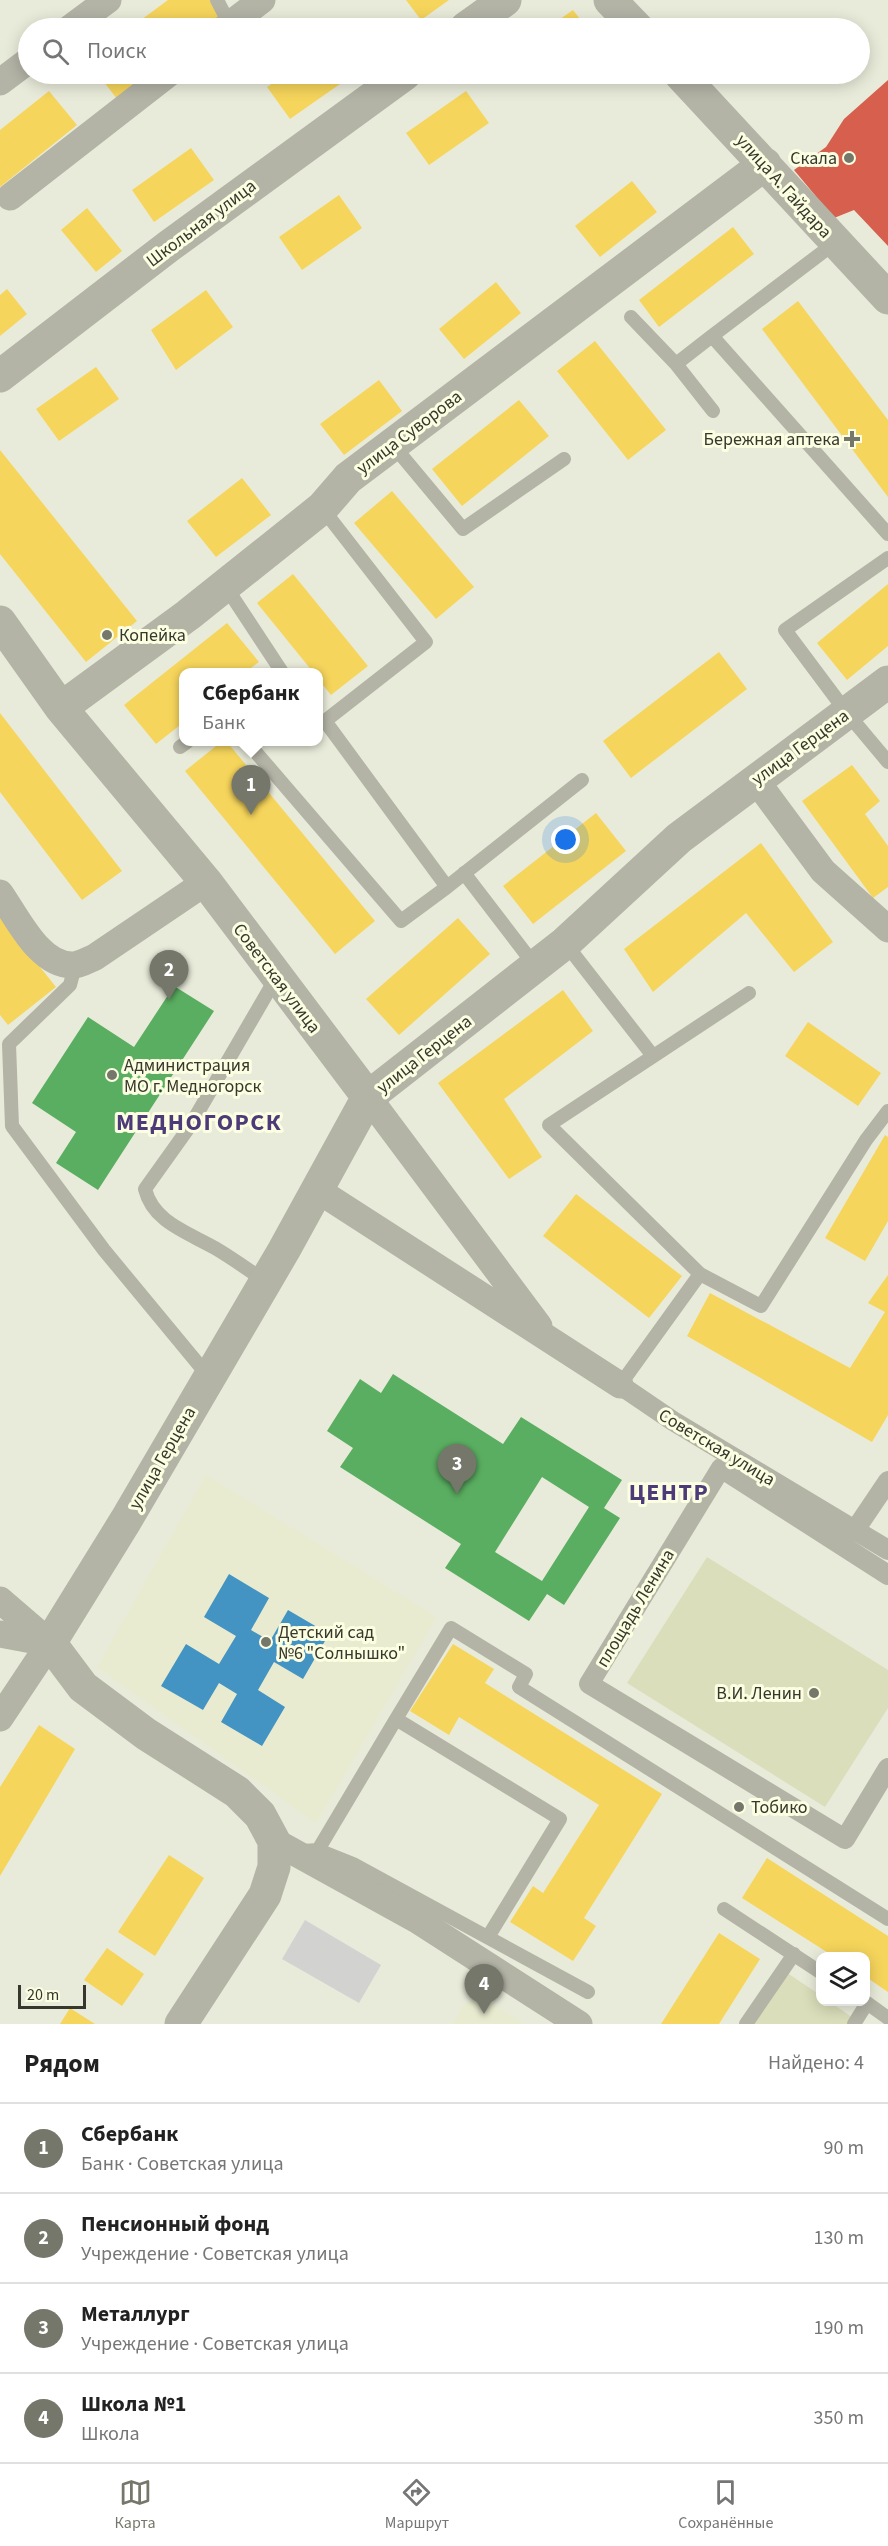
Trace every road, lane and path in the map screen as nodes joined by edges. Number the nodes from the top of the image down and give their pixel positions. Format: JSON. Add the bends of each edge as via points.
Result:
{"nodes":[{"id":1,"x":108,"y":0,"type":"edge"},
{"id":2,"x":217,"y":0,"type":"edge"},
{"id":3,"x":262,"y":0,"type":"edge"},
{"id":4,"x":505,"y":0,"type":"edge"},
{"id":5,"x":84,"y":18,"type":"edge"},
{"id":6,"x":224,"y":18,"type":"edge"},
{"id":7,"x":239,"y":18,"type":"edge"},
{"id":8,"x":480,"y":18,"type":"edge"},
{"id":9,"x":18,"y":68,"type":"edge"},
{"id":10,"x":0,"y":82,"type":"edge"},
{"id":11,"x":155,"y":84,"type":"edge"},
{"id":12,"x":391,"y":84,"type":"edge"},
{"id":13,"x":689,"y":84,"type":"edge"},
{"id":14,"x":765,"y":164,"type":"junction"},
{"id":15,"x":10,"y":197,"type":"dead end"},
{"id":16,"x":836,"y":242,"type":"junction"},
{"id":17,"x":888,"y":298,"type":"edge"},
{"id":18,"x":632,"y":317,"type":"dead end"},
{"id":19,"x":712,"y":336,"type":"junction"},
{"id":20,"x":676,"y":364,"type":"junction"},
{"id":21,"x":0,"y":376,"type":"edge"},
{"id":22,"x":713,"y":411,"type":"dead end"},
{"id":23,"x":392,"y":444,"type":"junction"},
{"id":24,"x":564,"y":459,"type":"dead end"},
{"id":25,"x":322,"y":508,"type":"junction"},
{"id":26,"x":888,"y":534,"type":"edge"},
{"id":27,"x":888,"y":558,"type":"edge"},
{"id":28,"x":224,"y":584,"type":"junction"},
{"id":29,"x":0,"y":622,"type":"edge"},
{"id":30,"x":277,"y":668,"type":"edge"},
{"id":31,"x":888,"y":682,"type":"edge"},
{"id":32,"x":61,"y":708,"type":"junction"},
{"id":33,"x":848,"y":713,"type":"junction"},
{"id":34,"x":323,"y":716,"type":"edge"},
{"id":35,"x":323,"y":718,"type":"edge"},
{"id":36,"x":251,"y":746,"type":"edge"},
{"id":37,"x":888,"y":762,"type":"edge"},
{"id":38,"x":755,"y":779,"type":"junction"},
{"id":39,"x":582,"y":780,"type":"dead end"},
{"id":40,"x":464,"y":873,"type":"junction"},
{"id":41,"x":206,"y":882,"type":"junction"},
{"id":42,"x":447,"y":887,"type":"junction"},
{"id":43,"x":0,"y":893,"type":"edge"},
{"id":44,"x":888,"y":929,"type":"edge"},
{"id":45,"x":565,"y":943,"type":"junction"},
{"id":46,"x":75,"y":966,"type":"junction"},
{"id":47,"x":536,"y":967,"type":"junction"},
{"id":48,"x":276,"y":978,"type":"junction"},
{"id":49,"x":749,"y":993,"type":"dead end"},
{"id":50,"x":653,"y":1056,"type":"junction"},
{"id":51,"x":368,"y":1097,"type":"junction"},
{"id":52,"x":888,"y":1112,"type":"edge"},
{"id":53,"x":319,"y":1191,"type":"junction"},
{"id":54,"x":700,"y":1274,"type":"junction"},
{"id":55,"x":266,"y":1282,"type":"junction"},
{"id":56,"x":548,"y":1339,"type":"junction"},
{"id":57,"x":209,"y":1377,"type":"junction"},
{"id":58,"x":620,"y":1385,"type":"junction"},
{"id":59,"x":888,"y":1481,"type":"edge"},
{"id":60,"x":855,"y":1530,"type":"junction"},
{"id":61,"x":888,"y":1550,"type":"edge"},
{"id":62,"x":888,"y":1575,"type":"edge"},
{"id":63,"x":0,"y":1600,"type":"edge"},
{"id":64,"x":0,"y":1634,"type":"edge"},
{"id":65,"x":50,"y":1643,"type":"junction"},
{"id":66,"x":0,"y":1718,"type":"edge"},
{"id":67,"x":396,"y":1719,"type":"junction"},
{"id":68,"x":888,"y":1768,"type":"edge"},
{"id":69,"x":295,"y":1848,"type":"junction"},
{"id":70,"x":724,"y":1910,"type":"dead end"},
{"id":71,"x":888,"y":1919,"type":"edge"},
{"id":72,"x":488,"y":1937,"type":"junction"},
{"id":73,"x":794,"y":1954,"type":"junction"},
{"id":74,"x":816,"y":1969,"type":"edge"},
{"id":75,"x":588,"y":1992,"type":"dead end"},
{"id":76,"x":870,"y":2005,"type":"edge"},
{"id":77,"x":864,"y":2006,"type":"edge"},
{"id":78,"x":888,"y":2018,"type":"edge"},
{"id":79,"x":181,"y":2024,"type":"edge"},
{"id":80,"x":579,"y":2024,"type":"edge"},
{"id":81,"x":746,"y":2024,"type":"edge"},
{"id":82,"x":854,"y":2024,"type":"edge"}],
"edges":[{"from":1,"to":5,"type":"street"},
{"from":2,"to":6,"type":"lane"},
{"from":3,"to":7,"type":"street"},
{"from":4,"to":8,"type":"street"},
{"from":9,"to":10,"type":"street"},
{"from":11,"to":15,"type":"street"},
{"from":12,"to":21,"type":"street","name":"Школьная улица","via":[[169,246]]},
{"from":13,"to":14,"type":"street","name":"улица А. Гайдара"},
{"from":14,"to":16,"type":"street","name":"улица А. Гайдара"},
{"from":14,"to":23,"type":"street","name":"улица Суворова"},
{"from":16,"to":17,"type":"street","name":"улица А. Гайдара"},
{"from":16,"to":19,"type":"lane"},
{"from":18,"to":20,"type":"lane"},
{"from":19,"to":20,"type":"lane"},
{"from":19,"to":26,"type":"lane"},
{"from":20,"to":22,"type":"lane"},
{"from":23,"to":24,"type":"lane","via":[[462,529]]},
{"from":23,"to":25,"type":"street","name":"улица Суворова","via":[[348,478]]},
{"from":25,"to":28,"type":"street","name":"улица Суворова"},
{"from":25,"to":34,"type":"lane","via":[[426,642]]},
{"from":27,"to":33,"type":"lane","via":[[785,630]]},
{"from":28,"to":30,"type":"lane"},
{"from":28,"to":32,"type":"street","name":"улица Суворова"},
{"from":29,"to":32,"type":"street","name":"Советская улица"},
{"from":31,"to":33,"type":"street","name":"улица Герцена"},
{"from":32,"to":41,"type":"street","name":"Советская улица"},
{"from":33,"to":37,"type":"lane"},
{"from":33,"to":38,"type":"street","name":"улица Герцена"},
{"from":35,"to":42,"type":"lane"},
{"from":36,"to":42,"type":"lane","via":[[401,921]]},
{"from":38,"to":44,"type":"street","via":[[823,871]]},
{"from":38,"to":45,"type":"street","name":"улица Герцена","via":[[679,838]]},
{"from":39,"to":40,"type":"lane"},
{"from":40,"to":42,"type":"lane"},
{"from":40,"to":47,"type":"lane"},
{"from":41,"to":46,"type":"street","via":[[95,957]]},
{"from":41,"to":48,"type":"street","name":"Советская улица"},
{"from":43,"to":46,"type":"street","via":[[40,949],[54,962]]},
{"from":45,"to":47,"type":"street","name":"улица Герцена"},
{"from":45,"to":50,"type":"lane"},
{"from":46,"to":57,"type":"lane","via":[[70,985],[9,1044],[12,1126],[104,1250]]},
{"from":47,"to":51,"type":"street","name":"улица Герцена"},
{"from":48,"to":51,"type":"street","name":"Советская улица"},
{"from":48,"to":55,"type":"lane","via":[[190,1126],[146,1189],[149,1203],[163,1219]]},
{"from":49,"to":50,"type":"lane"},
{"from":50,"to":54,"type":"lane","via":[[549,1125]]},
{"from":51,"to":53,"type":"street","name":"улица Герцена"},
{"from":51,"to":56,"type":"street","name":"Советская улица"},
{"from":52,"to":54,"type":"lane","via":[[866,1140],[761,1306]]},
{"from":53,"to":55,"type":"street","name":"улица Герцена"},
{"from":53,"to":56,"type":"street","name":"Советская улица"},
{"from":54,"to":58,"type":"lane"},
{"from":55,"to":57,"type":"street","name":"улица Герцена"},
{"from":56,"to":58,"type":"street","name":"Советская улица"},
{"from":57,"to":65,"type":"street","name":"улица Герцена"},
{"from":58,"to":60,"type":"street","name":"Советская улица"},
{"from":59,"to":60,"type":"street"},
{"from":60,"to":61,"type":"street","name":"Советская улица"},
{"from":62,"to":68,"type":"street","name":"площадь Ленина","via":[[721,1468],[589,1684],[845,1839]]},
{"from":63,"to":65,"type":"street"},
{"from":64,"to":65,"type":"street"},
{"from":65,"to":66,"type":"street"},
{"from":65,"to":69,"type":"street","via":[[84,1687],[146,1734],[237,1792]]},
{"from":67,"to":69,"type":"lane"},
{"from":67,"to":71,"type":"lane","via":[[451,1628],[526,1674],[519,1687]]},
{"from":67,"to":72,"type":"lane","via":[[560,1819]]},
{"from":69,"to":72,"type":"lane","via":[[353,1864]]},
{"from":69,"to":79,"type":"street","via":[[274,1868],[266,1895]]},
{"from":69,"to":80,"type":"street","via":[[417,1920]]},
{"from":70,"to":73,"type":"lane"},
{"from":72,"to":75,"type":"lane"},
{"from":73,"to":74,"type":"lane"},
{"from":73,"to":81,"type":"lane"},
{"from":76,"to":78,"type":"lane"},
{"from":77,"to":82,"type":"lane"}]}
